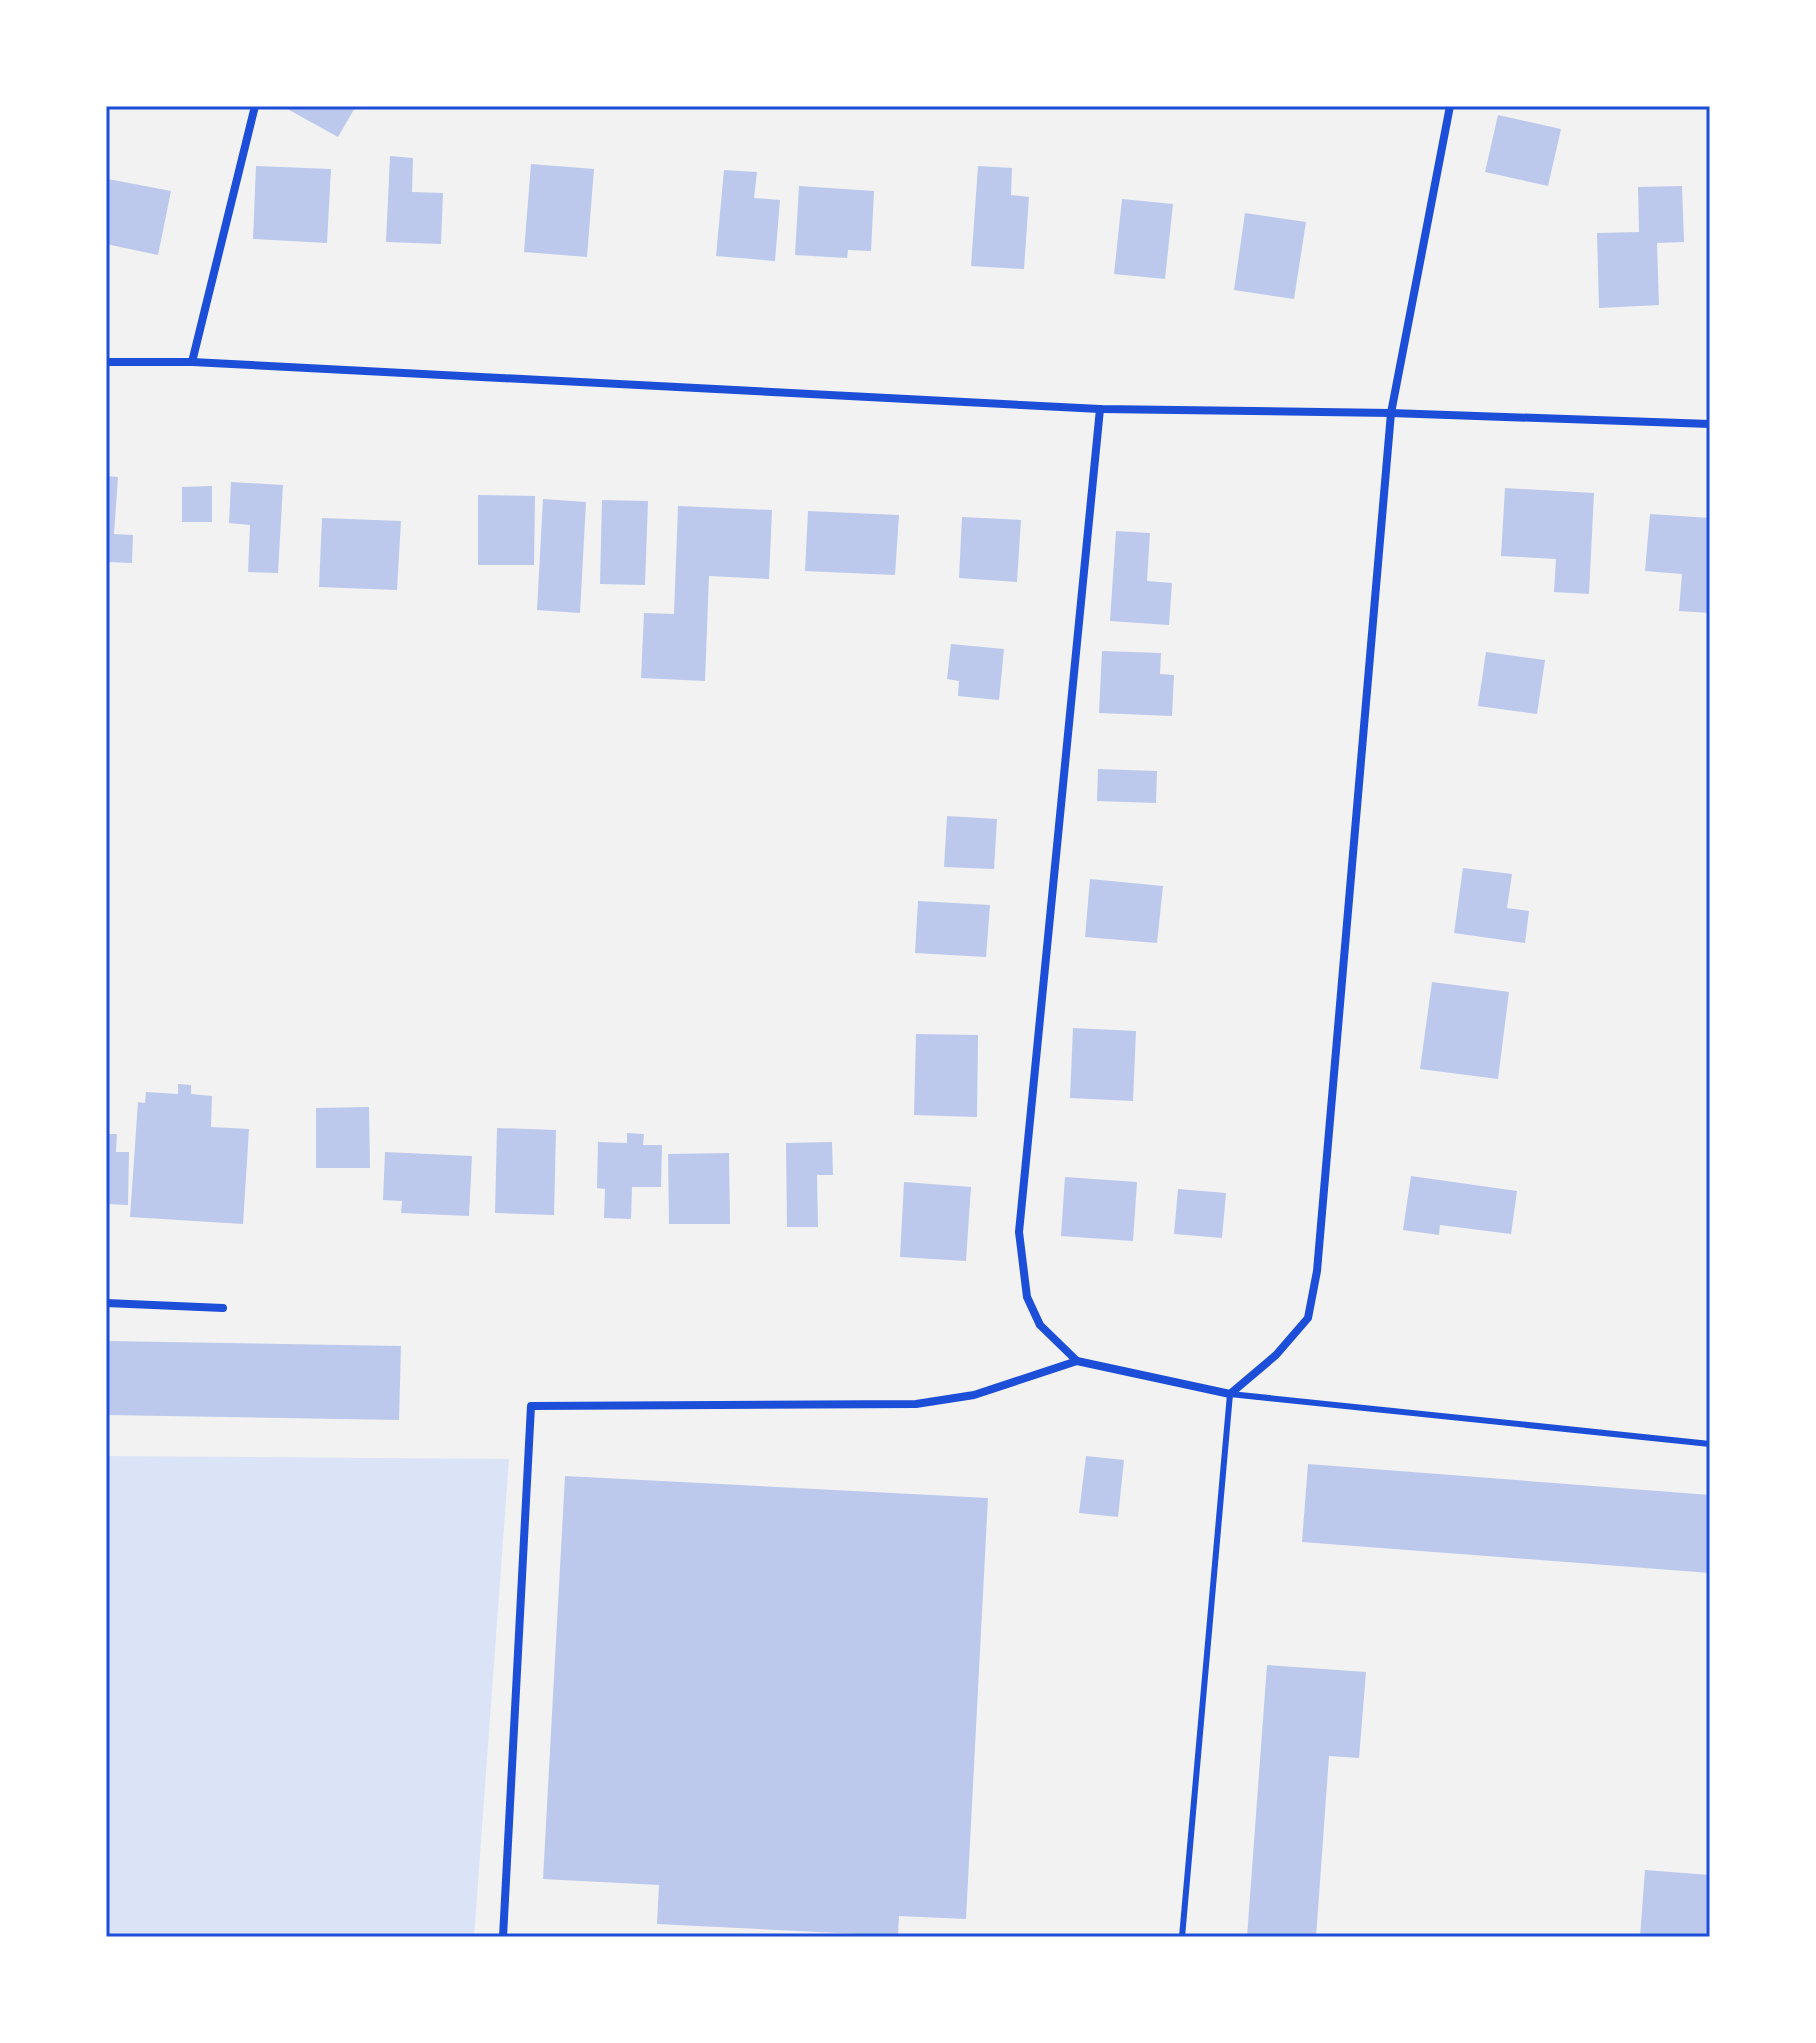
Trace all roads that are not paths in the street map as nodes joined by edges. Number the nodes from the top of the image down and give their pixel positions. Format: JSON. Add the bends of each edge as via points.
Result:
{"nodes":[{"id":1,"x":255,"y":106,"type":"edge"},
{"id":2,"x":1450,"y":106,"type":"edge"},
{"id":3,"x":106,"y":362,"type":"edge"},
{"id":4,"x":192,"y":362,"type":"junction"},
{"id":5,"x":1100,"y":409,"type":"junction"},
{"id":6,"x":1391,"y":413,"type":"junction"},
{"id":7,"x":1710,"y":424,"type":"edge"},
{"id":8,"x":106,"y":1303,"type":"edge"},
{"id":9,"x":223,"y":1308,"type":"dead end"},
{"id":10,"x":1077,"y":1361,"type":"junction"},
{"id":11,"x":1230,"y":1394,"type":"junction"},
{"id":12,"x":1710,"y":1444,"type":"edge"},
{"id":13,"x":503,"y":1937,"type":"edge"},
{"id":14,"x":1182,"y":1937,"type":"edge"}],
"edges":[{"from":1,"to":4,"type":"street"},
{"from":2,"to":6,"type":"street"},
{"from":3,"to":4,"type":"street"},
{"from":4,"to":5,"type":"street"},
{"from":5,"to":6,"type":"street"},
{"from":5,"to":10,"type":"street","via":[[1019,1232],[1027,1297],[1040,1325]]},
{"from":6,"to":7,"type":"street"},
{"from":6,"to":11,"type":"street","via":[[1317,1271],[1308,1318],[1276,1355]]},
{"from":8,"to":9,"type":"street"},
{"from":10,"to":11,"type":"street"},
{"from":10,"to":13,"type":"street","via":[[974,1395],[916,1404],[531,1406]]},
{"from":11,"to":12,"type":"lane"},
{"from":11,"to":14,"type":"lane"}]}
